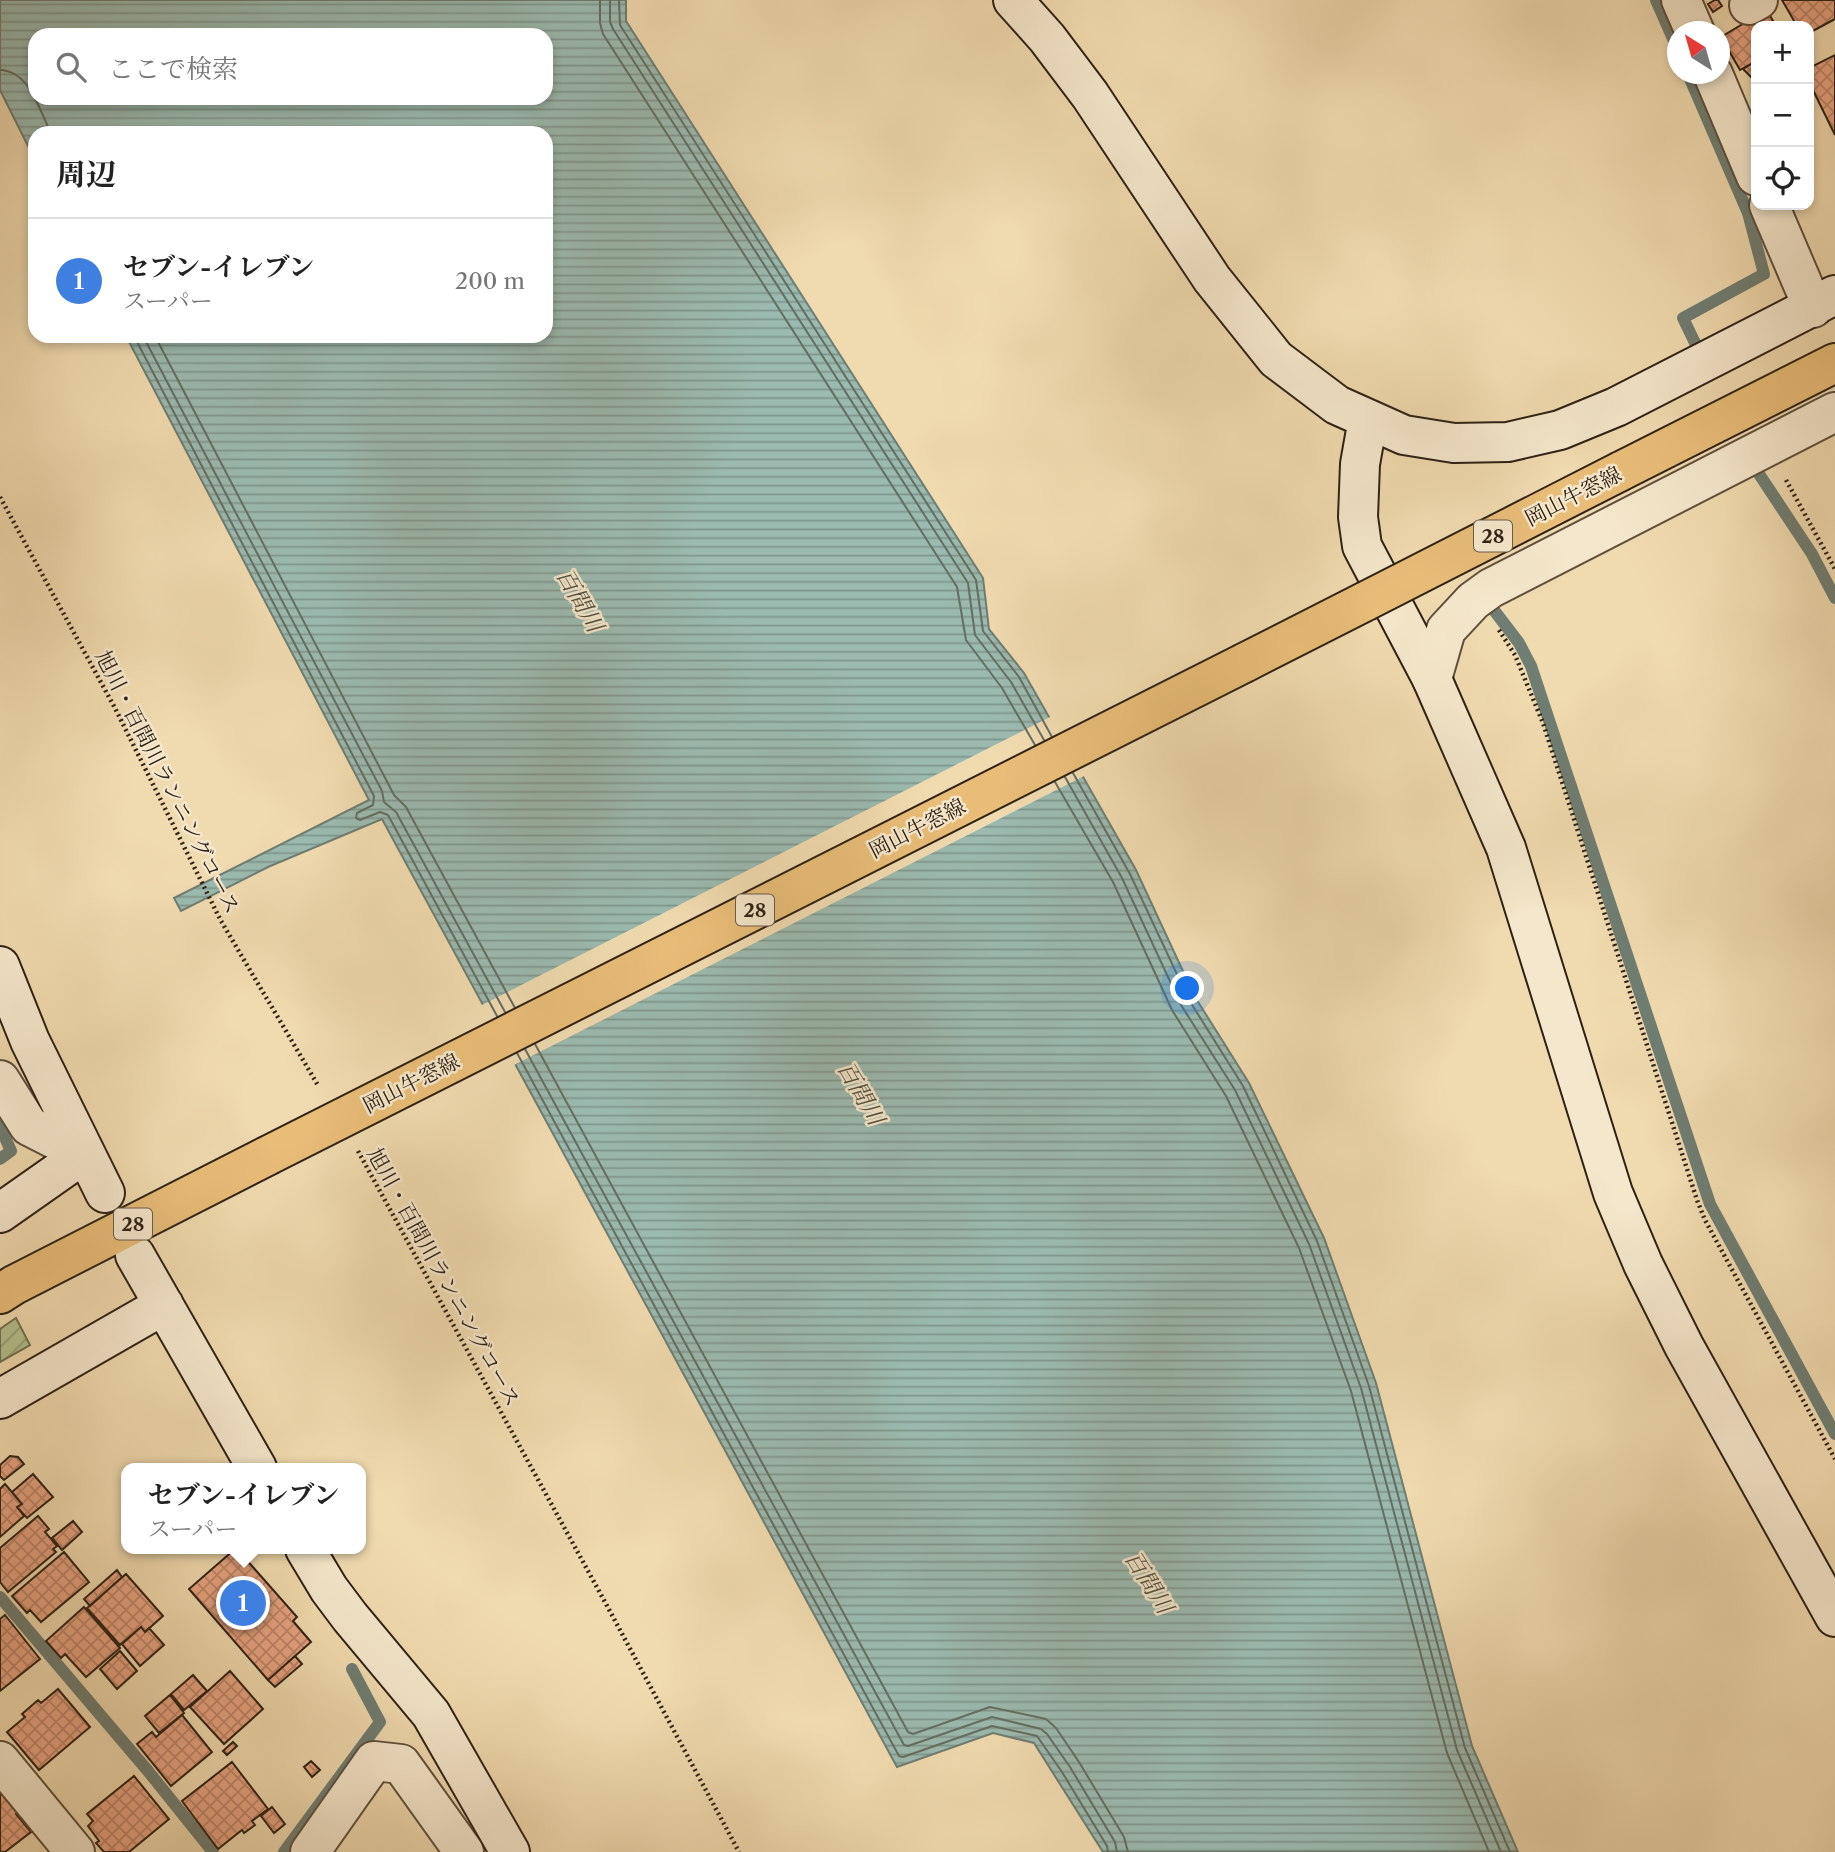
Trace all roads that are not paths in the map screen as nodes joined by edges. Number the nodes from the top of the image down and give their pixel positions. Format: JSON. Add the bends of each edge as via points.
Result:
{"nodes":[{"id":1,"x":1013,"y":0,"type":"edge"},
{"id":2,"x":1681,"y":0,"type":"edge"},
{"id":3,"x":1690,"y":21,"type":"edge"},
{"id":4,"x":1717,"y":84,"type":"edge"},
{"id":5,"x":1751,"y":164,"type":"edge"},
{"id":6,"x":1772,"y":210,"type":"edge"},
{"id":7,"x":1824,"y":302,"type":"edge"},
{"id":8,"x":1835,"y":363,"type":"edge"},
{"id":9,"x":1835,"y":412,"type":"edge"},
{"id":10,"x":1368,"y":419,"type":"junction"},
{"id":11,"x":1432,"y":679,"type":"junction"},
{"id":12,"x":0,"y":966,"type":"edge"},
{"id":13,"x":0,"y":1080,"type":"edge"},
{"id":14,"x":84,"y":1154,"type":"junction"},
{"id":15,"x":105,"y":1194,"type":"dead end"},
{"id":16,"x":0,"y":1213,"type":"edge"},
{"id":17,"x":135,"y":1255,"type":"dead end"},
{"id":18,"x":0,"y":1294,"type":"edge"},
{"id":19,"x":164,"y":1305,"type":"junction"},
{"id":20,"x":0,"y":1399,"type":"edge"},
{"id":21,"x":254,"y":1463,"type":"edge"},
{"id":22,"x":308,"y":1554,"type":"edge"},
{"id":23,"x":1835,"y":1618,"type":"edge"},
{"id":24,"x":0,"y":1761,"type":"edge"},
{"id":25,"x":75,"y":1852,"type":"edge"},
{"id":26,"x":310,"y":1852,"type":"edge"},
{"id":27,"x":464,"y":1852,"type":"edge"},
{"id":28,"x":510,"y":1852,"type":"edge"}],
"edges":[{"from":1,"to":10,"type":"street","via":[[1090,95],[1212,279],[1276,359],[1337,405]]},
{"from":2,"to":3,"type":"street"},
{"from":4,"to":5,"type":"street"},
{"from":6,"to":7,"type":"street"},
{"from":7,"to":10,"type":"street","via":[[1616,407],[1560,430],[1508,442],[1454,443],[1404,435]]},
{"from":8,"to":18,"type":"main road","name":"岡山牛窓線","number":"28","bridge":true},
{"from":9,"to":11,"type":"street","via":[[1491,588],[1446,630]]},
{"from":10,"to":11,"type":"street","via":[[1360,464],[1362,546]]},
{"from":11,"to":23,"type":"street","via":[[1506,848],[1613,1193],[1643,1264]]},
{"from":12,"to":14,"type":"street"},
{"from":13,"to":14,"type":"street","via":[[29,1126]]},
{"from":14,"to":15,"type":"street"},
{"from":14,"to":16,"type":"street"},
{"from":17,"to":19,"type":"street"},
{"from":19,"to":20,"type":"street"},
{"from":19,"to":21,"type":"street"},
{"from":22,"to":28,"type":"street","via":[[350,1617],[431,1714]]},
{"from":24,"to":25,"type":"street"},
{"from":26,"to":27,"type":"street","via":[[374,1761],[401,1765]]}]}
